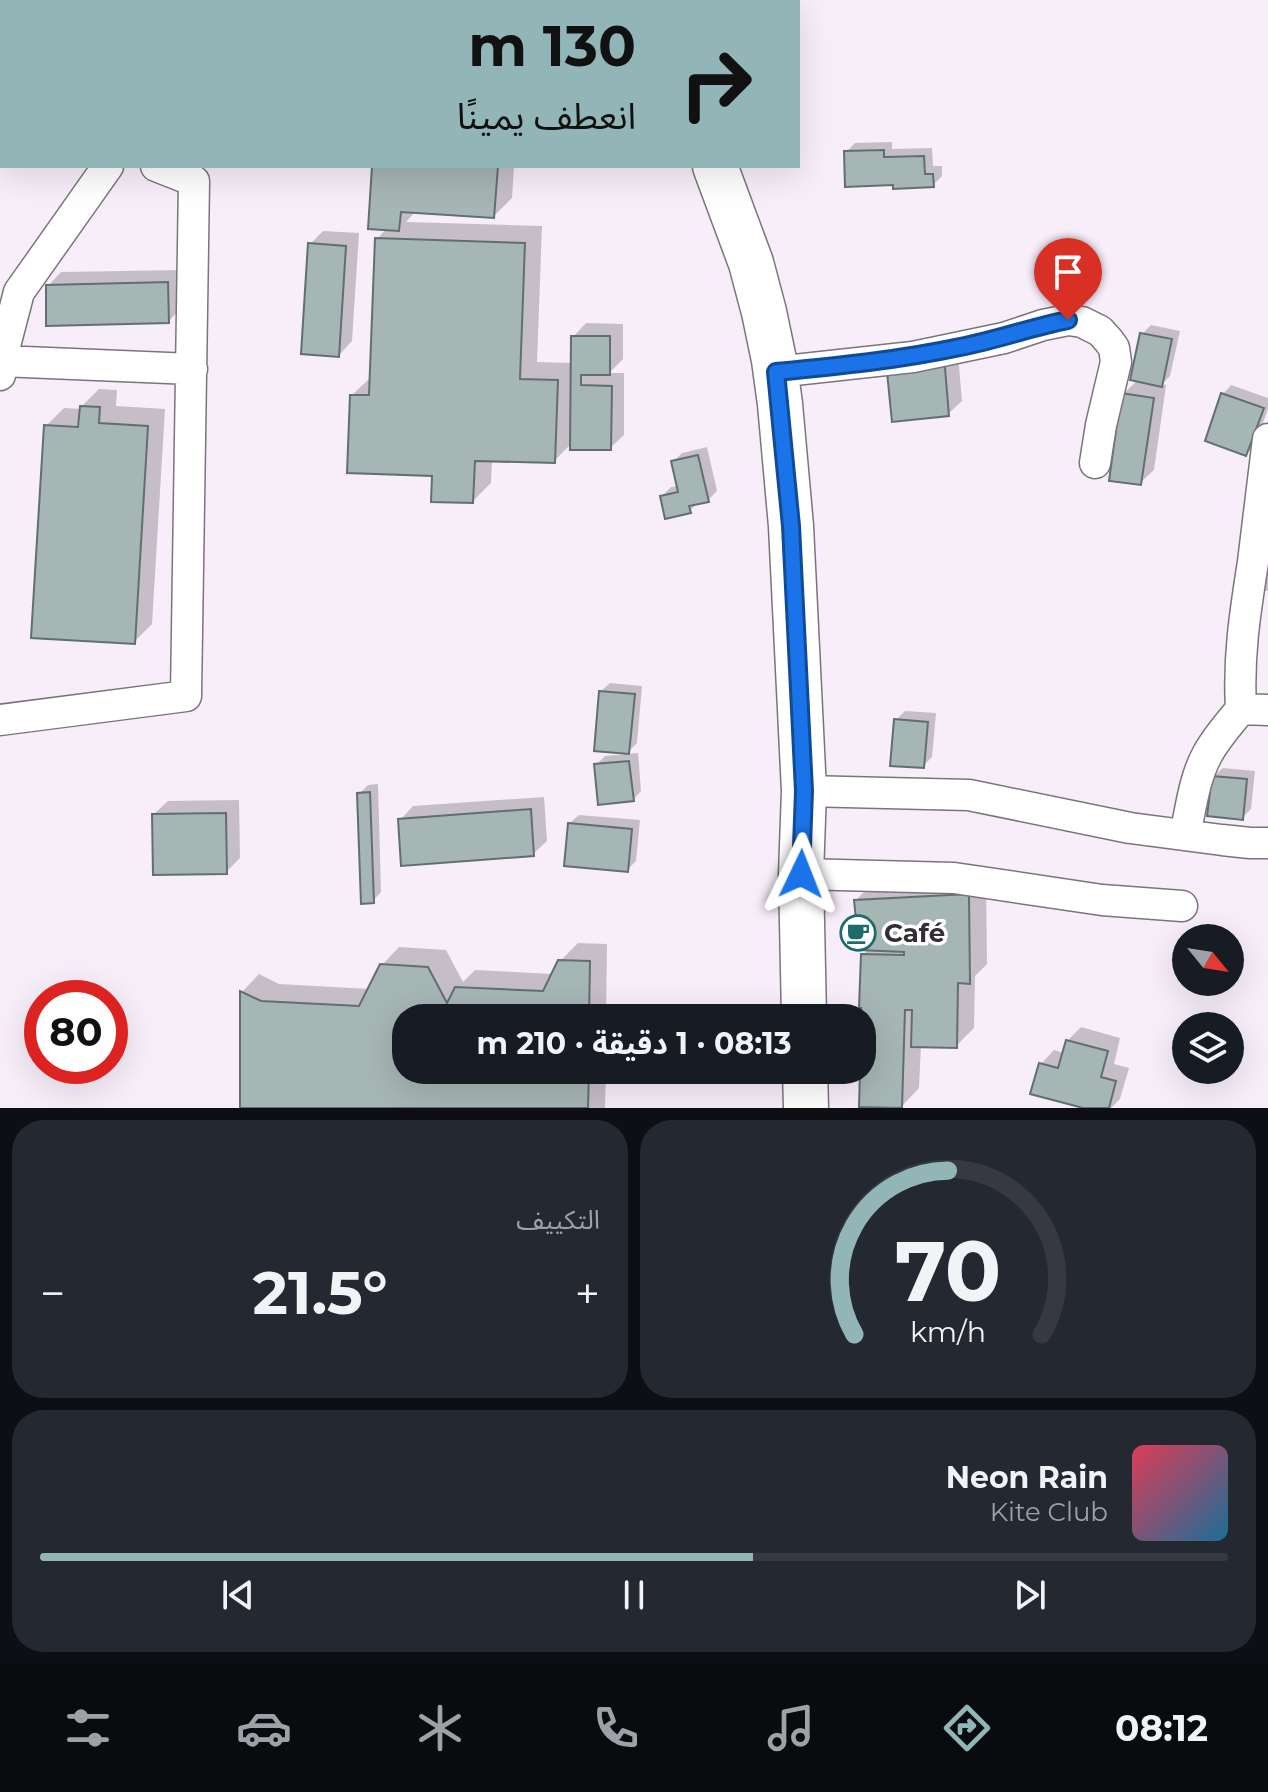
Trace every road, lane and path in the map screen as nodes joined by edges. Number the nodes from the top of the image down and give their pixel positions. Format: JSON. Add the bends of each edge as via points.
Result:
{"nodes":[{"id":1,"x":107,"y":168,"type":"edge"},
{"id":2,"x":161,"y":168,"type":"edge"},
{"id":3,"x":716,"y":168,"type":"edge"},
{"id":4,"x":1,"y":361,"type":"edge"},
{"id":5,"x":192,"y":369,"type":"junction"},
{"id":6,"x":776,"y":372,"type":"junction"},
{"id":7,"x":0,"y":375,"type":"edge"},
{"id":8,"x":1268,"y":439,"type":"edge"},
{"id":9,"x":1095,"y":463,"type":"dead end"},
{"id":10,"x":1255,"y":710,"type":"edge"},
{"id":11,"x":0,"y":720,"type":"edge"},
{"id":12,"x":804,"y":791,"type":"junction"},
{"id":13,"x":1185,"y":835,"type":"junction"},
{"id":14,"x":1268,"y":843,"type":"edge"},
{"id":15,"x":801,"y":874,"type":"junction"},
{"id":16,"x":1182,"y":906,"type":"dead end"},
{"id":17,"x":804,"y":1004,"type":"edge"},
{"id":18,"x":805,"y":1084,"type":"edge"},
{"id":19,"x":806,"y":1108,"type":"edge"}],
"edges":[{"from":1,"to":4,"type":"street","via":[[19,292]]},
{"from":2,"to":5,"type":"street","via":[[194,181]]},
{"from":3,"to":6,"type":"highway","via":[[751,263]]},
{"from":4,"to":5,"type":"street"},
{"from":4,"to":7,"type":"street"},
{"from":5,"to":11,"type":"street","via":[[186,696]]},
{"from":6,"to":9,"type":"street","via":[[913,357],[1043,325],[1082,322],[1109,341],[1116,362]]},
{"from":6,"to":12,"type":"highway","via":[[791,526]]},
{"from":8,"to":10,"type":"street","via":[[1239,676]]},
{"from":10,"to":13,"type":"street","via":[[1222,732],[1206,756]]},
{"from":12,"to":13,"type":"street","via":[[969,795]]},
{"from":12,"to":15,"type":"highway"},
{"from":13,"to":14,"type":"street"},
{"from":15,"to":16,"type":"street","via":[[954,878]]},
{"from":15,"to":17,"type":"highway"},
{"from":18,"to":19,"type":"highway"}]}
